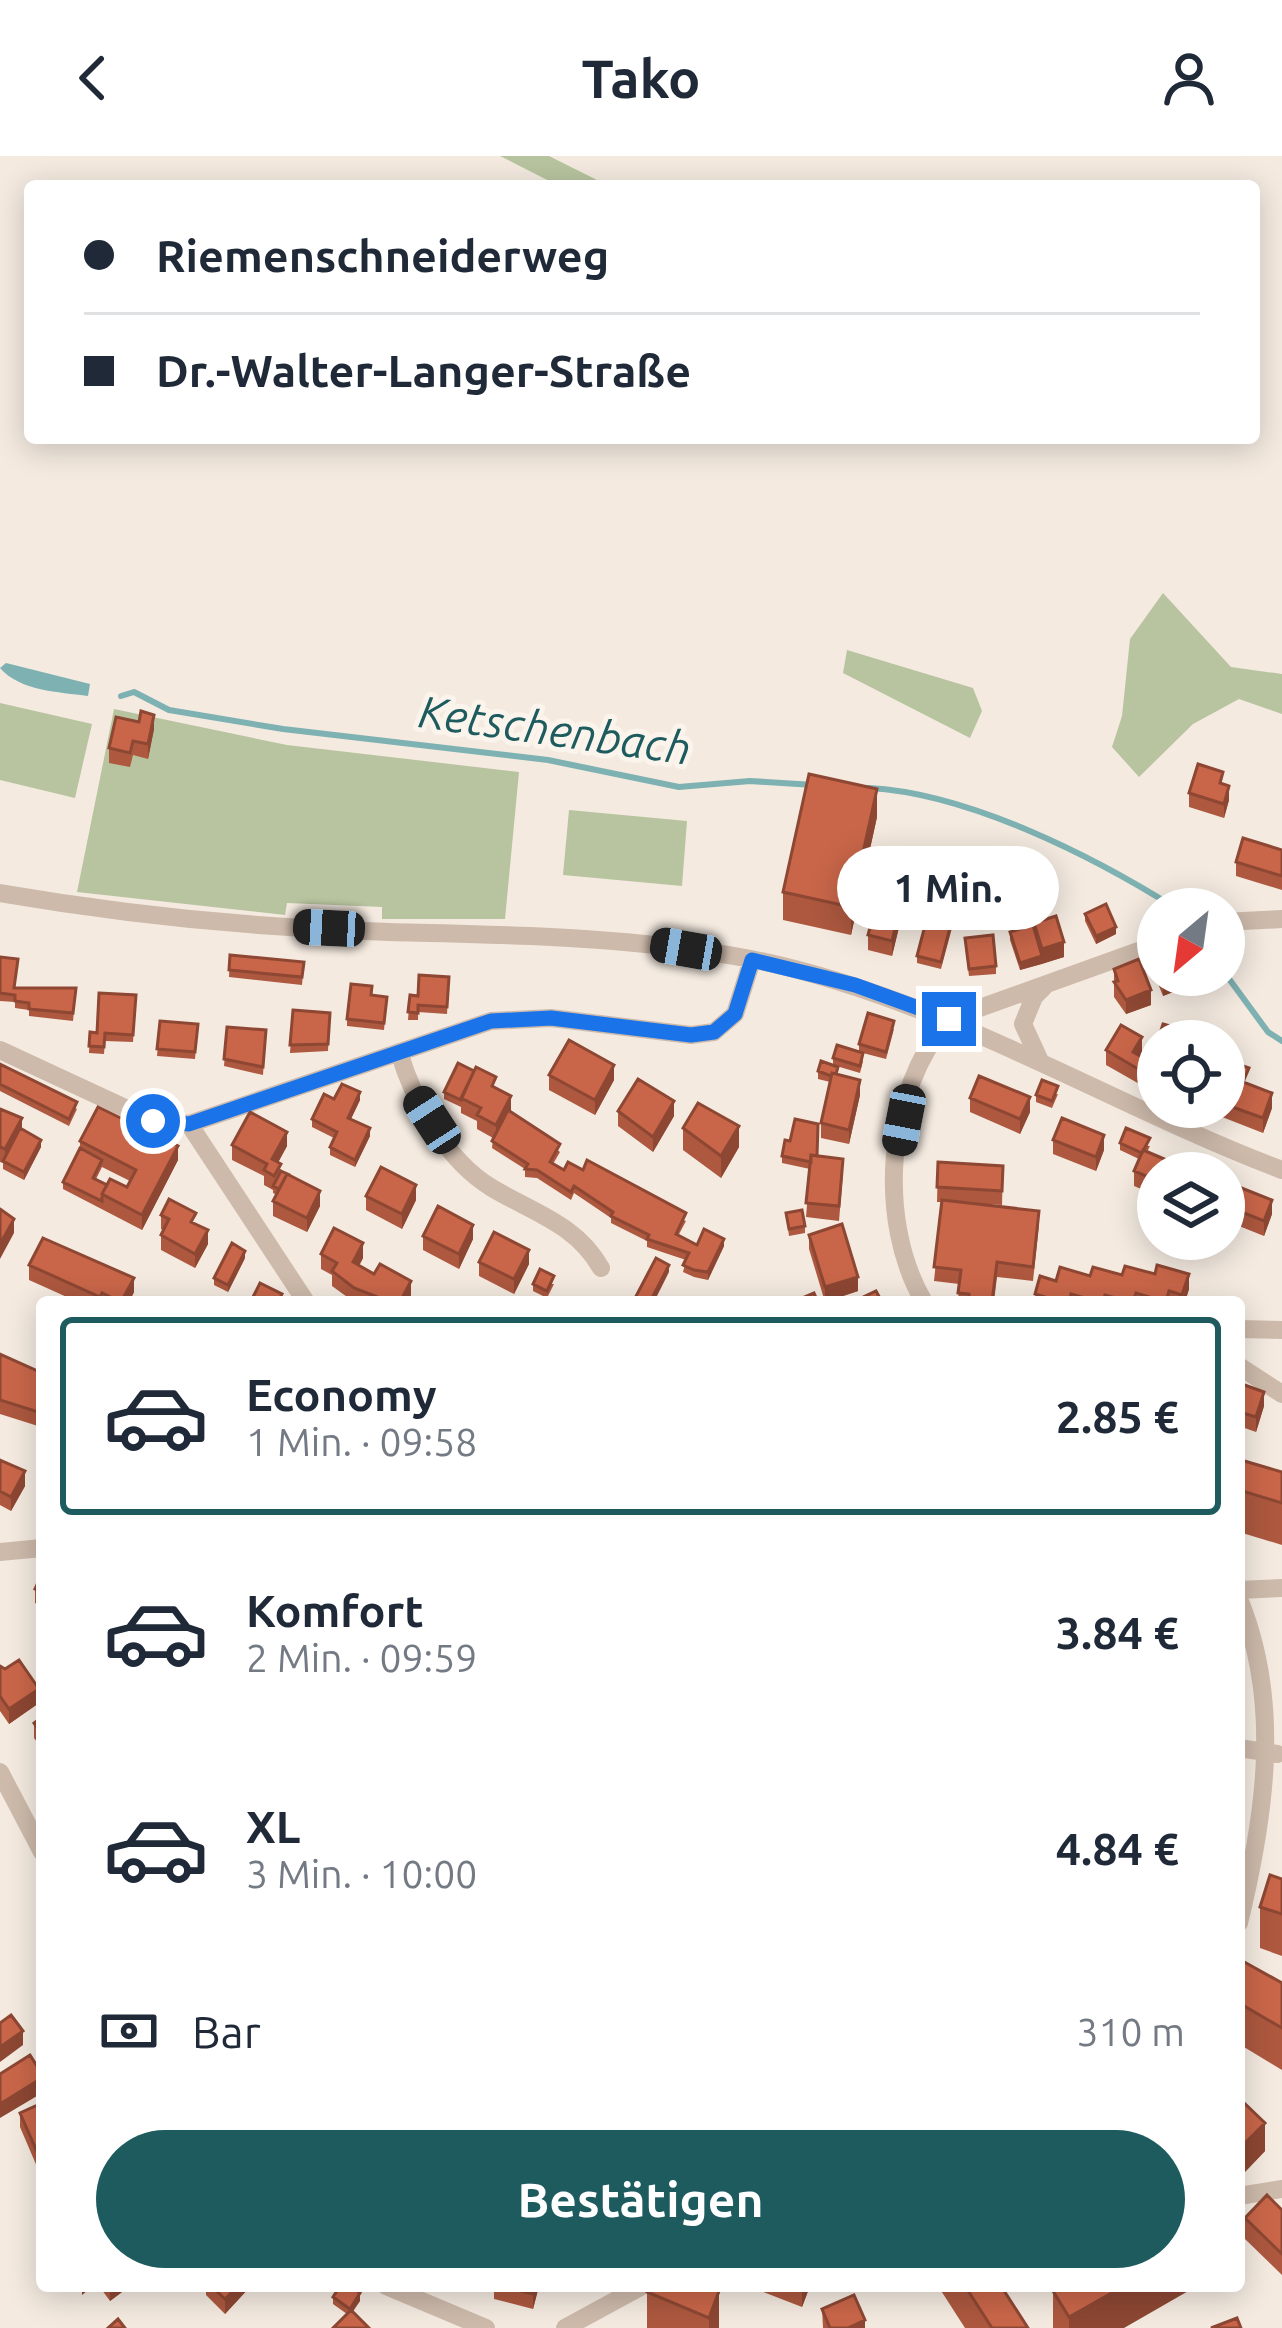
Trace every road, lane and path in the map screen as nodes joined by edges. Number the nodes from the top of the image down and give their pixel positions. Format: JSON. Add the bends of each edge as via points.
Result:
{"nodes":[{"id":1,"x":0,"y":893,"type":"edge"},
{"id":2,"x":1282,"y":919,"type":"edge"},
{"id":3,"x":1245,"y":921,"type":"edge"},
{"id":4,"x":1137,"y":952,"type":"edge"},
{"id":5,"x":752,"y":960,"type":"junction"},
{"id":6,"x":1046,"y":985,"type":"junction"},
{"id":7,"x":949,"y":1019,"type":"junction"},
{"id":8,"x":0,"y":1050,"type":"edge"},
{"id":9,"x":399,"y":1052,"type":"junction"},
{"id":10,"x":1040,"y":1061,"type":"junction"},
{"id":11,"x":189,"y":1124,"type":"junction"},
{"id":12,"x":1282,"y":1170,"type":"edge"},
{"id":13,"x":602,"y":1268,"type":"dead end"},
{"id":14,"x":302,"y":1296,"type":"edge"},
{"id":15,"x":922,"y":1296,"type":"edge"},
{"id":16,"x":1245,"y":1330,"type":"edge"},
{"id":17,"x":1282,"y":1330,"type":"edge"},
{"id":18,"x":1245,"y":1370,"type":"edge"},
{"id":19,"x":1282,"y":1394,"type":"edge"},
{"id":20,"x":36,"y":1549,"type":"edge"},
{"id":21,"x":0,"y":1552,"type":"edge"},
{"id":22,"x":1282,"y":1588,"type":"edge"},
{"id":23,"x":1245,"y":1593,"type":"edge"},
{"id":24,"x":1245,"y":1612,"type":"edge"},
{"id":25,"x":1245,"y":1749,"type":"edge"},
{"id":26,"x":1276,"y":1754,"type":"edge"},
{"id":27,"x":0,"y":1772,"type":"edge"},
{"id":28,"x":36,"y":1841,"type":"edge"},
{"id":29,"x":1245,"y":1895,"type":"edge"},
{"id":30,"x":1282,"y":2189,"type":"edge"},
{"id":31,"x":1246,"y":2195,"type":"edge"},
{"id":32,"x":400,"y":2292,"type":"edge"},
{"id":33,"x":631,"y":2292,"type":"edge"},
{"id":34,"x":486,"y":2328,"type":"edge"},
{"id":35,"x":565,"y":2328,"type":"edge"}],
"edges":[{"from":1,"to":5,"type":"street","via":[[296,927],[591,935]]},
{"from":2,"to":3,"type":"street"},
{"from":4,"to":6,"type":"street"},
{"from":5,"to":7,"type":"street"},
{"from":5,"to":9,"type":"street","via":[[735,1014],[714,1032],[491,1021]]},
{"from":6,"to":7,"type":"street"},
{"from":6,"to":10,"type":"street","via":[[1023,1024]]},
{"from":7,"to":10,"type":"street"},
{"from":7,"to":15,"type":"street","via":[[911,1078],[896,1161],[901,1246]]},
{"from":8,"to":11,"type":"street","via":[[153,1121]]},
{"from":9,"to":11,"type":"street"},
{"from":9,"to":13,"type":"street","via":[[408,1083],[465,1168],[570,1228]]},
{"from":10,"to":12,"type":"street"},
{"from":11,"to":14,"type":"street"},
{"from":16,"to":17,"type":"street"},
{"from":18,"to":19,"type":"street"},
{"from":20,"to":21,"type":"street"},
{"from":22,"to":23,"type":"street"},
{"from":24,"to":26,"type":"street"},
{"from":25,"to":26,"type":"street"},
{"from":26,"to":29,"type":"street"},
{"from":27,"to":28,"type":"street"},
{"from":30,"to":31,"type":"street"},
{"from":32,"to":34,"type":"street"},
{"from":33,"to":35,"type":"street"}]}
